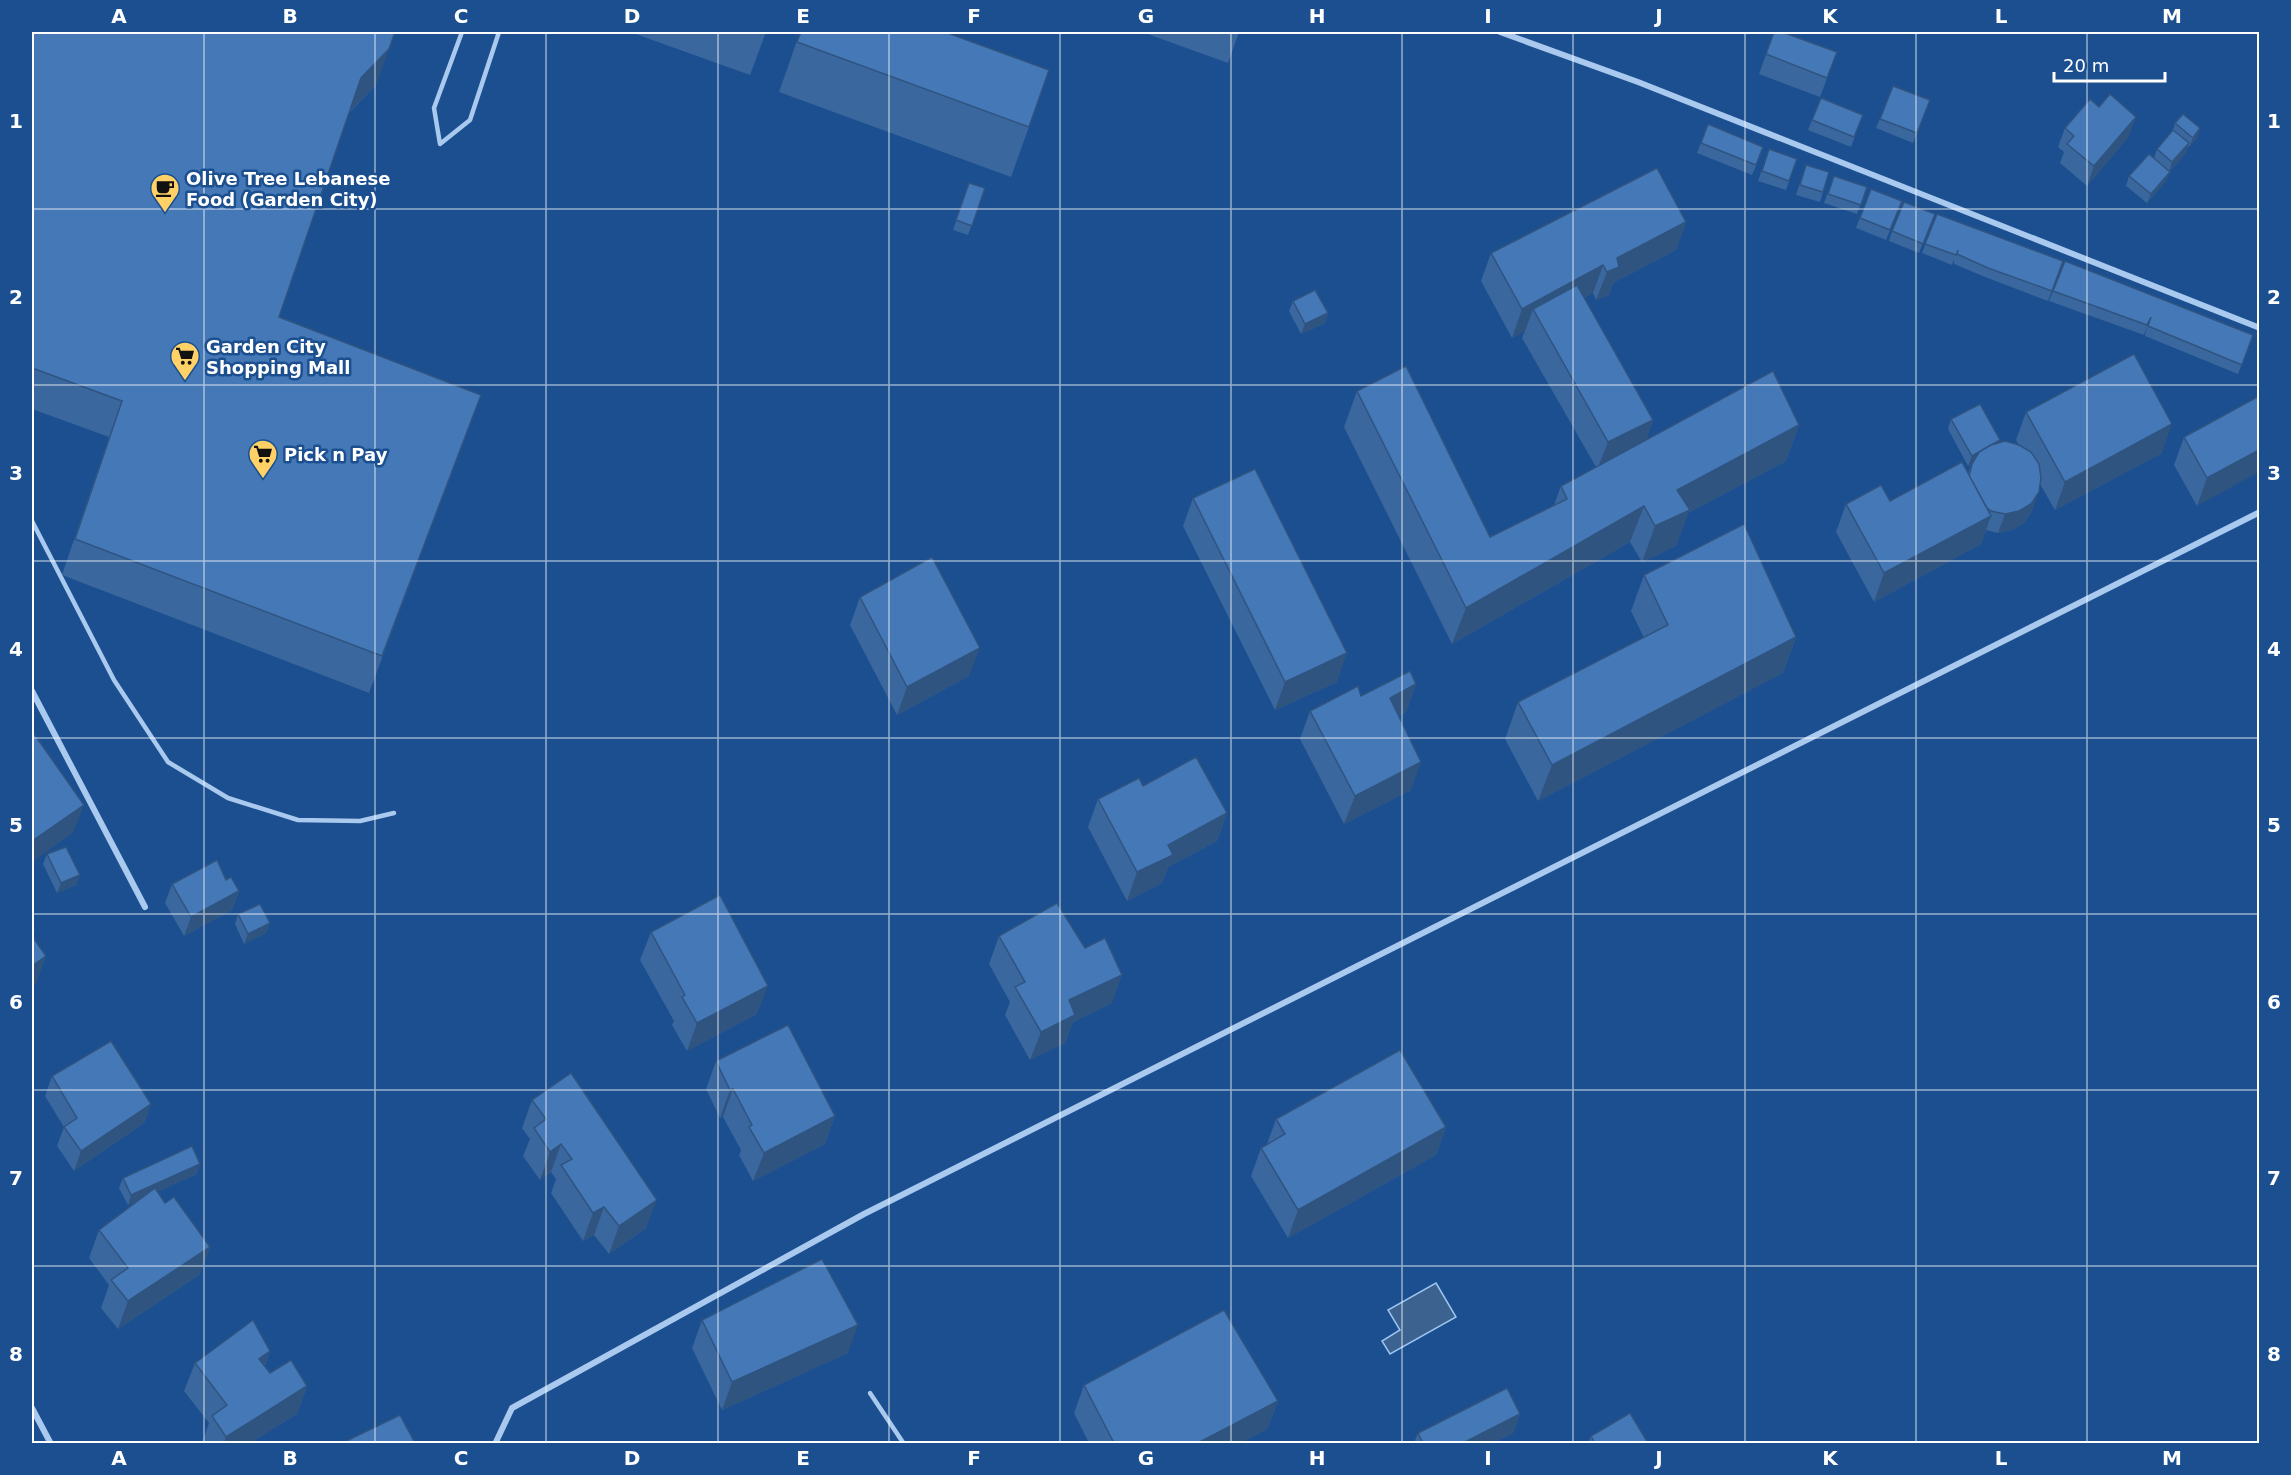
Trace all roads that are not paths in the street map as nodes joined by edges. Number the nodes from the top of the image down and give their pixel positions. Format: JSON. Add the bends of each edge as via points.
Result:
{"nodes":[{"id":1,"x":462,"y":32,"type":"edge"},
{"id":2,"x":499,"y":32,"type":"edge"},
{"id":3,"x":1500,"y":32,"type":"edge"},
{"id":4,"x":2259,"y":328,"type":"edge"},
{"id":5,"x":2259,"y":512,"type":"edge"},
{"id":6,"x":32,"y":520,"type":"edge"},
{"id":7,"x":32,"y":691,"type":"edge"},
{"id":8,"x":394,"y":813,"type":"dead end"},
{"id":9,"x":145,"y":907,"type":"dead end"},
{"id":10,"x":870,"y":1393,"type":"dead end"},
{"id":11,"x":32,"y":1408,"type":"edge"},
{"id":12,"x":51,"y":1443,"type":"edge"},
{"id":13,"x":495,"y":1443,"type":"edge"},
{"id":14,"x":904,"y":1443,"type":"edge"}],
"edges":[{"from":1,"to":2,"type":"lane","via":[[435,108],[440,144],[470,120]]},
{"from":3,"to":4,"type":"street","via":[[1638,82]]},
{"from":5,"to":13,"type":"street","via":[[864,1214],[512,1408]]},
{"from":6,"to":8,"type":"lane","via":[[114,680],[168,762],[228,798],[298,820],[360,821]]},
{"from":7,"to":9,"type":"street"},
{"from":10,"to":14,"type":"lane"},
{"from":11,"to":12,"type":"street"}]}
